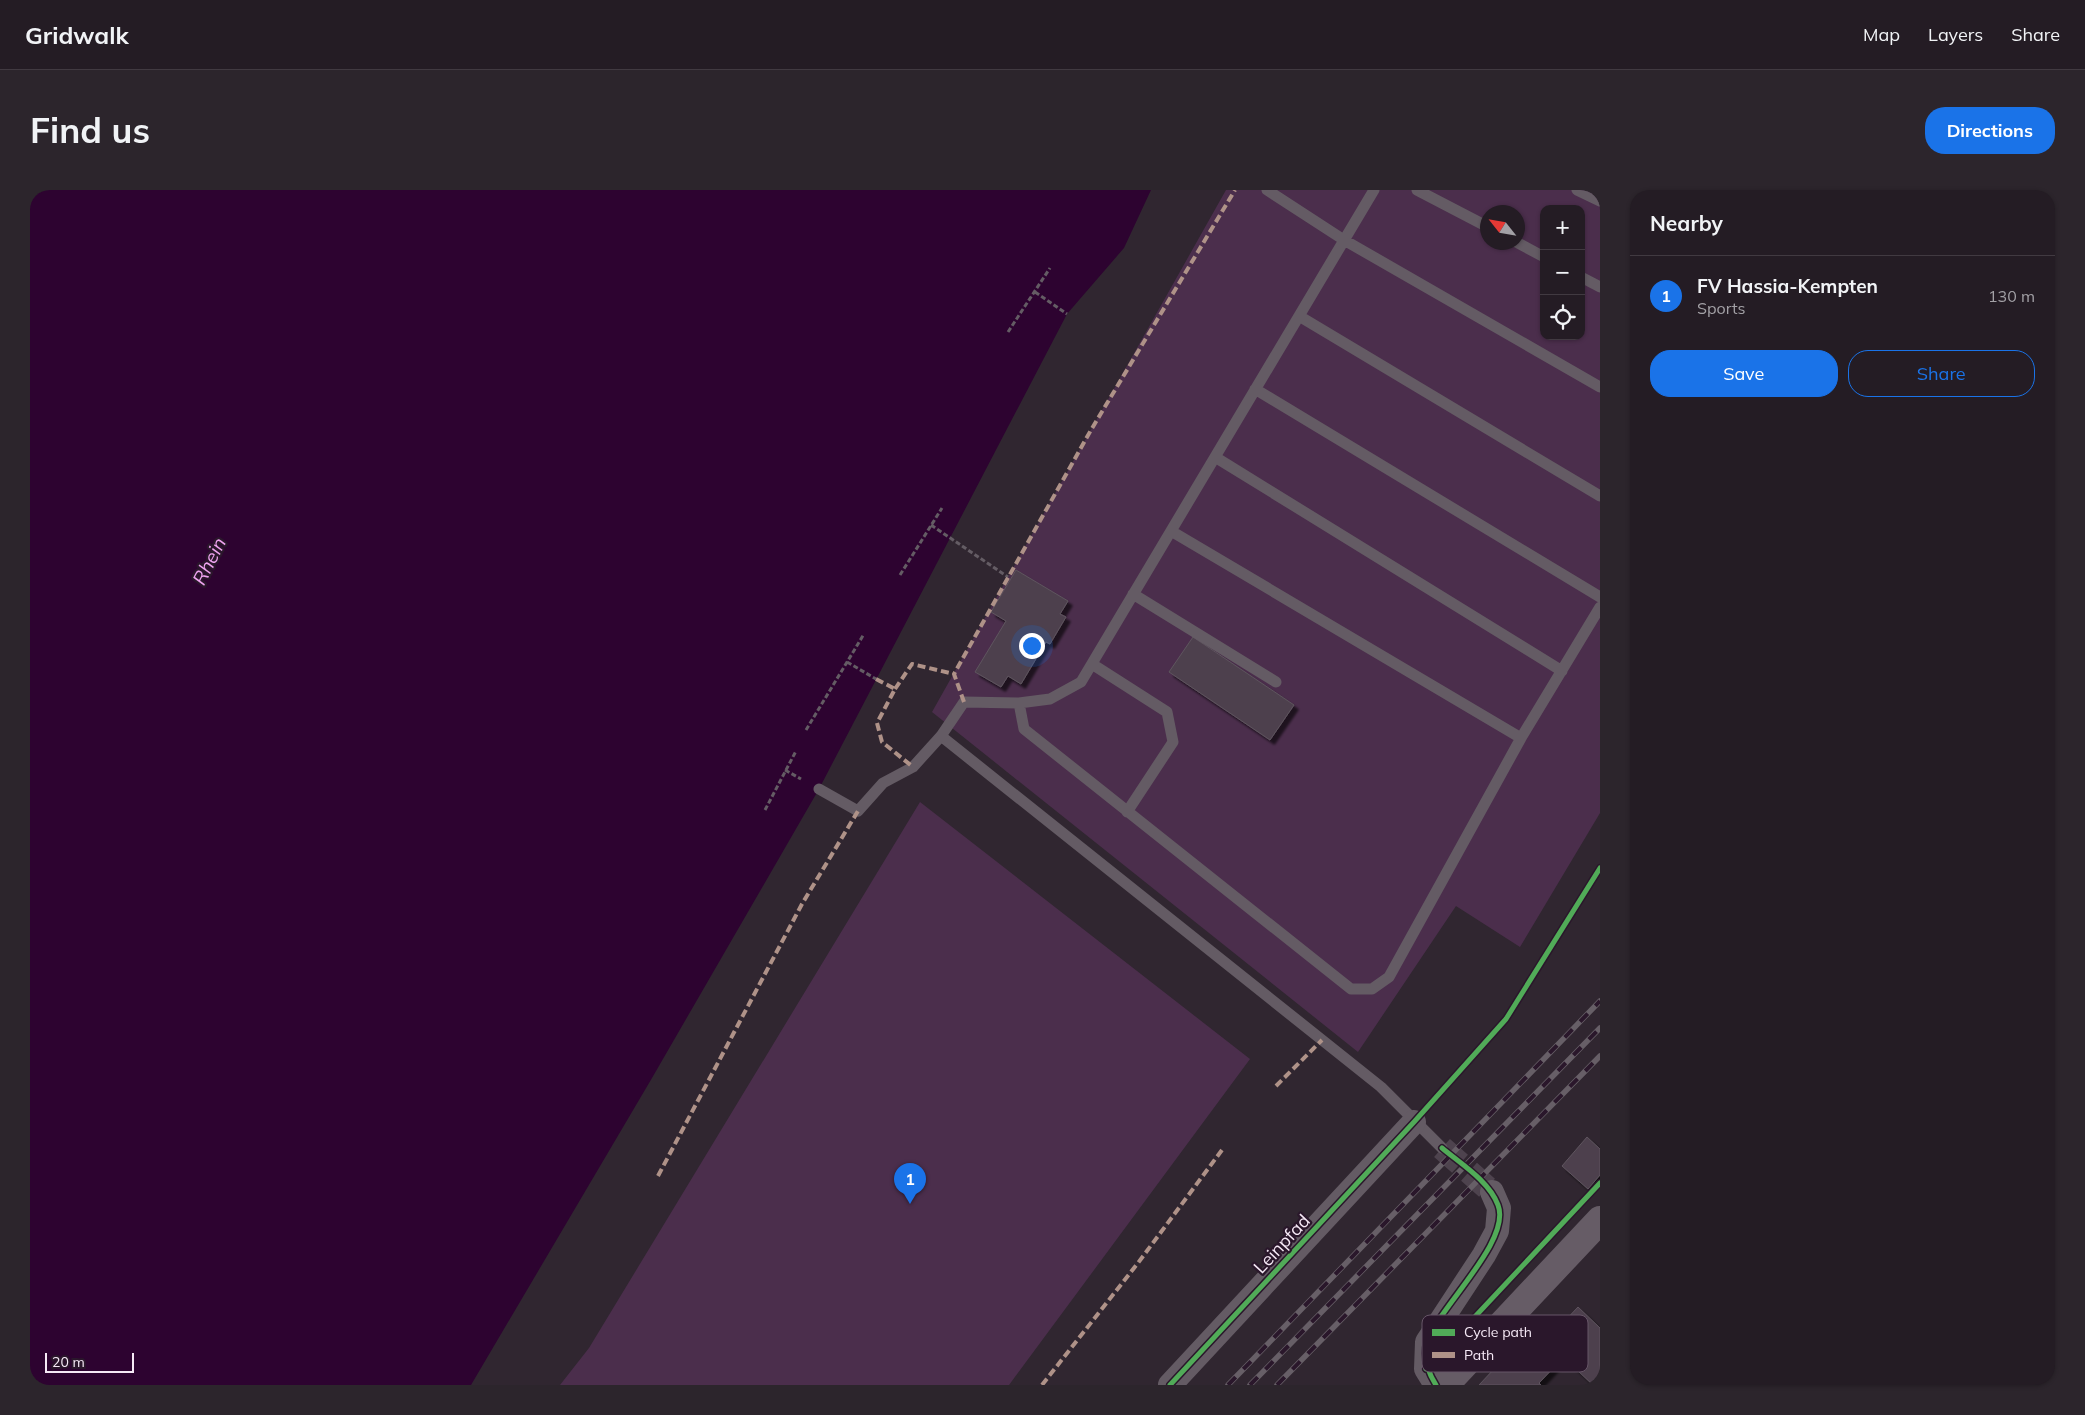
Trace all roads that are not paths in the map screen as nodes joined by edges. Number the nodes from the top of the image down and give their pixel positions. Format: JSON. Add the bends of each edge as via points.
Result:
{"nodes":[{"id":1,"x":1266,"y":190,"type":"edge"},
{"id":2,"x":1374,"y":190,"type":"edge"},
{"id":3,"x":1417,"y":190,"type":"edge"},
{"id":4,"x":1577,"y":190,"type":"edge"},
{"id":5,"x":1600,"y":201,"type":"edge"},
{"id":6,"x":1480,"y":223,"type":"edge"},
{"id":7,"x":1344,"y":240,"type":"junction"},
{"id":8,"x":1525,"y":247,"type":"edge"},
{"id":9,"x":1540,"y":255,"type":"edge"},
{"id":10,"x":1585,"y":279,"type":"edge"},
{"id":11,"x":1600,"y":287,"type":"edge"},
{"id":12,"x":1299,"y":316,"type":"junction"},
{"id":13,"x":1600,"y":387,"type":"edge"},
{"id":14,"x":1255,"y":389,"type":"junction"},
{"id":15,"x":1215,"y":457,"type":"junction"},
{"id":16,"x":1600,"y":496,"type":"edge"},
{"id":17,"x":1171,"y":531,"type":"junction"},
{"id":18,"x":1133,"y":594,"type":"junction"},
{"id":19,"x":1600,"y":597,"type":"edge"},
{"id":20,"x":1600,"y":607,"type":"edge"},
{"id":21,"x":1092,"y":664,"type":"junction"},
{"id":22,"x":1562,"y":671,"type":"junction"},
{"id":23,"x":1276,"y":682,"type":"dead end"},
{"id":24,"x":1019,"y":703,"type":"junction"},
{"id":25,"x":941,"y":736,"type":"junction"},
{"id":26,"x":1521,"y":738,"type":"junction"},
{"id":27,"x":819,"y":789,"type":"dead end"},
{"id":28,"x":1127,"y":812,"type":"junction"},
{"id":29,"x":1414,"y":1122,"type":"junction"},
{"id":30,"x":1442,"y":1148,"type":"tunnel mouth"},
{"id":31,"x":1492,"y":1192,"type":"tunnel mouth"},
{"id":32,"x":1600,"y":1220,"type":"edge"},
{"id":33,"x":1445,"y":1315,"type":"edge"},
{"id":34,"x":1510,"y":1315,"type":"edge"},
{"id":35,"x":1428,"y":1372,"type":"edge"},
{"id":36,"x":1456,"y":1372,"type":"edge"},
{"id":37,"x":1170,"y":1385,"type":"edge"},
{"id":38,"x":1436,"y":1385,"type":"edge"},
{"id":39,"x":1444,"y":1385,"type":"edge"}],
"edges":[{"from":1,"to":7,"type":"lane"},
{"from":2,"to":7,"type":"lane"},
{"from":3,"to":6,"type":"lane"},
{"from":4,"to":5,"type":"lane"},
{"from":7,"to":12,"type":"lane"},
{"from":7,"to":13,"type":"lane"},
{"from":8,"to":9,"type":"lane"},
{"from":10,"to":11,"type":"lane"},
{"from":12,"to":14,"type":"lane"},
{"from":12,"to":16,"type":"lane"},
{"from":14,"to":15,"type":"lane"},
{"from":14,"to":19,"type":"lane"},
{"from":15,"to":17,"type":"lane"},
{"from":15,"to":22,"type":"lane"},
{"from":17,"to":18,"type":"lane"},
{"from":17,"to":26,"type":"lane"},
{"from":18,"to":21,"type":"lane"},
{"from":18,"to":23,"type":"lane"},
{"from":20,"to":22,"type":"lane"},
{"from":21,"to":24,"type":"lane","via":[[1081,682],[1050,699]]},
{"from":21,"to":28,"type":"lane","via":[[1167,712],[1173,742]]},
{"from":22,"to":26,"type":"lane"},
{"from":24,"to":25,"type":"lane","via":[[964,702]]},
{"from":24,"to":28,"type":"lane","via":[[1024,728]]},
{"from":25,"to":27,"type":"lane","via":[[912,768],[883,782],[858,811]]},
{"from":25,"to":29,"type":"lane","via":[[1381,1087]]},
{"from":26,"to":28,"type":"lane","via":[[1389,977],[1372,989],[1351,990]]},
{"from":29,"to":30,"type":"lane"},
{"from":29,"to":37,"type":"street","name":"Leinpfad"},
{"from":31,"to":33,"type":"street","via":[[1499,1208],[1497,1231]]},
{"from":32,"to":34,"type":"main road"},
{"from":35,"to":38,"type":"street"},
{"from":36,"to":39,"type":"main road"}]}
